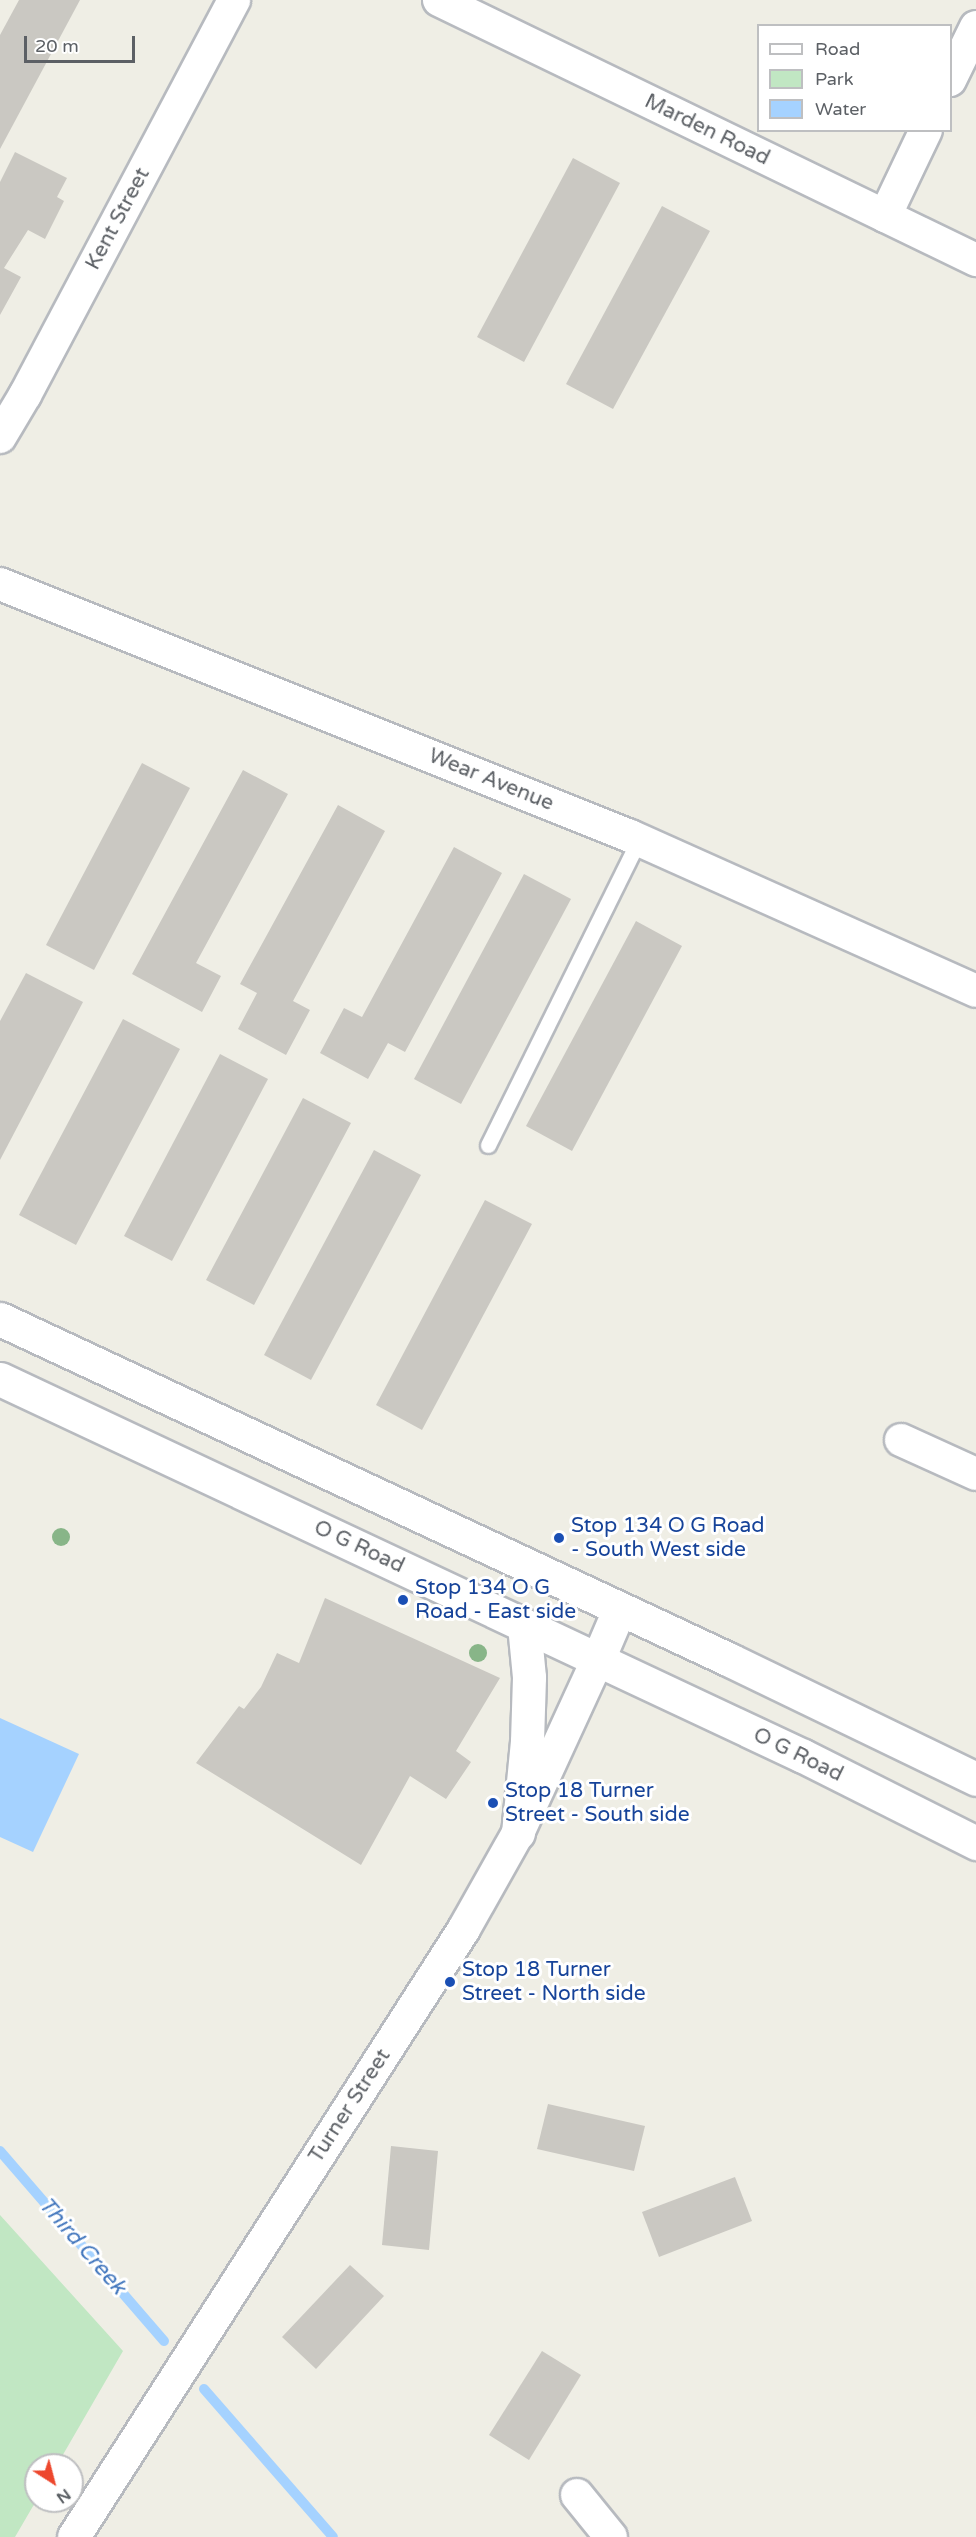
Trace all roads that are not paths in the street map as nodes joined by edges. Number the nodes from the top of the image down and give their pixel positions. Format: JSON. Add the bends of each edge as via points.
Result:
{"nodes":[{"id":1,"x":234,"y":0,"type":"edge"},
{"id":2,"x":439,"y":0,"type":"edge"},
{"id":3,"x":976,"y":27,"type":"edge"},
{"id":4,"x":952,"y":78,"type":"edge"},
{"id":5,"x":925,"y":132,"type":"edge"},
{"id":6,"x":885,"y":216,"type":"junction"},
{"id":7,"x":976,"y":260,"type":"edge"},
{"id":8,"x":0,"y":437,"type":"edge"},
{"id":9,"x":0,"y":584,"type":"edge"},
{"id":10,"x":639,"y":840,"type":"junction"},
{"id":11,"x":975,"y":986,"type":"edge"},
{"id":12,"x":488,"y":1145,"type":"dead end"},
{"id":13,"x":0,"y":1319,"type":"edge"},
{"id":14,"x":0,"y":1379,"type":"edge"},
{"id":15,"x":900,"y":1440,"type":"dead end"},
{"id":16,"x":976,"y":1474,"type":"edge"},
{"id":17,"x":619,"y":1610,"type":"junction"},
{"id":18,"x":524,"y":1625,"type":"junction"},
{"id":19,"x":598,"y":1659,"type":"junction"},
{"id":20,"x":976,"y":1779,"type":"edge"},
{"id":21,"x":518,"y":1833,"type":"junction"},
{"id":22,"x":976,"y":1843,"type":"edge"},
{"id":23,"x":577,"y":2495,"type":"dead end"},
{"id":24,"x":74,"y":2537,"type":"edge"},
{"id":25,"x":611,"y":2537,"type":"edge"}],
"edges":[{"from":1,"to":8,"type":"street","name":"Kent Street"},
{"from":2,"to":6,"type":"street","name":"Marden Road"},
{"from":3,"to":4,"type":"street"},
{"from":5,"to":6,"type":"street"},
{"from":6,"to":7,"type":"street","name":"Marden Road"},
{"from":9,"to":10,"type":"street","name":"Wear Avenue"},
{"from":10,"to":11,"type":"street","name":"Wear Avenue"},
{"from":10,"to":12,"type":"lane"},
{"from":13,"to":17,"type":"main road"},
{"from":14,"to":18,"type":"main road","name":"O G Road"},
{"from":15,"to":16,"type":"street"},
{"from":17,"to":19,"type":"main road"},
{"from":17,"to":20,"type":"main road"},
{"from":18,"to":19,"type":"main road","name":"O G Road"},
{"from":18,"to":21,"type":"main road","via":[[529,1677]]},
{"from":19,"to":21,"type":"street","name":"Turner Street"},
{"from":19,"to":22,"type":"main road","name":"O G Road"},
{"from":21,"to":24,"type":"street","name":"Turner Street","via":[[464,1929]]},
{"from":23,"to":25,"type":"street"}]}
